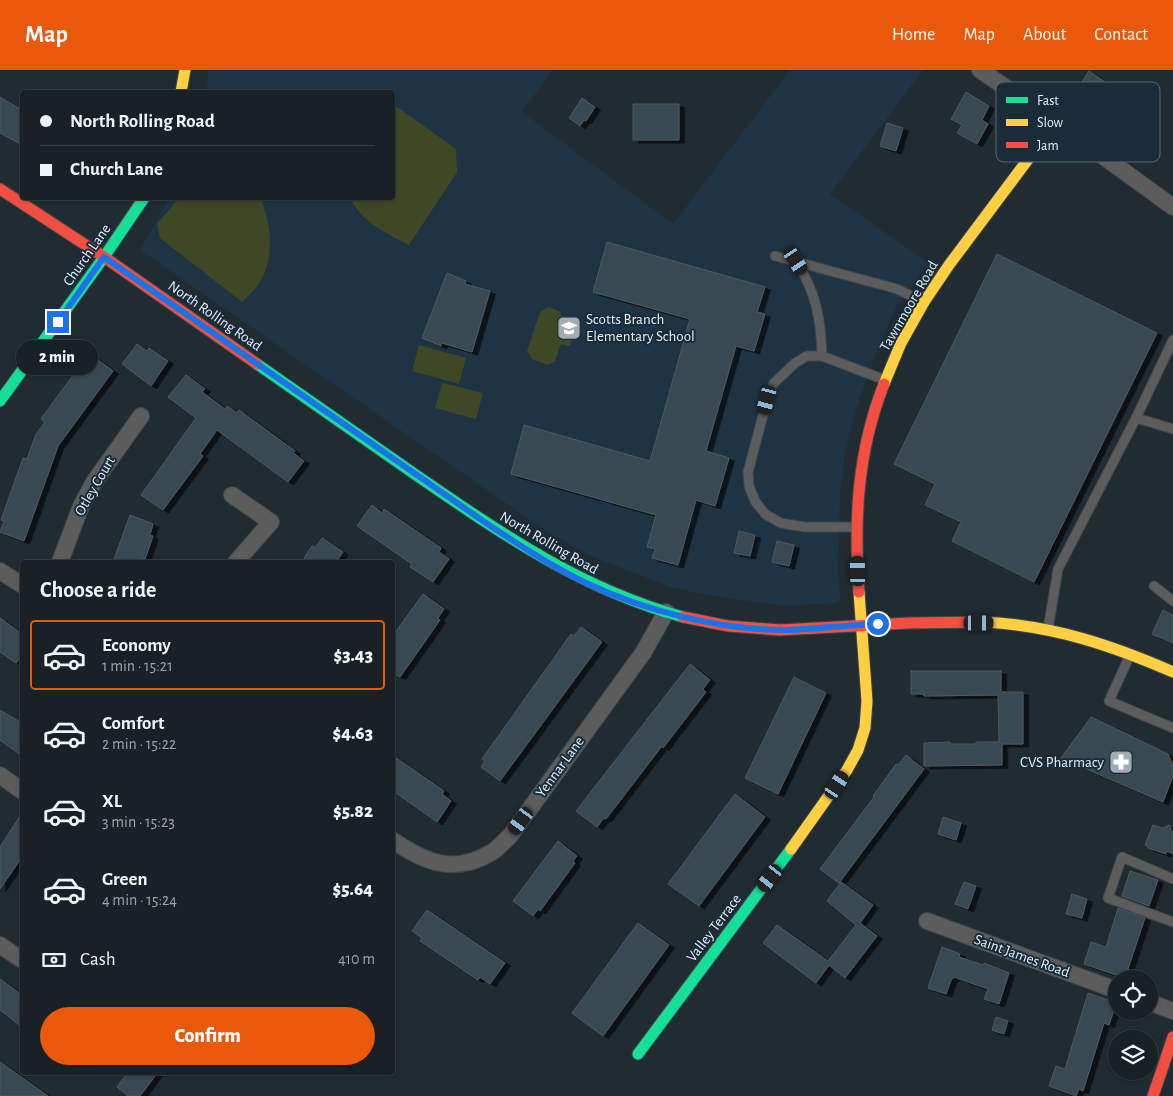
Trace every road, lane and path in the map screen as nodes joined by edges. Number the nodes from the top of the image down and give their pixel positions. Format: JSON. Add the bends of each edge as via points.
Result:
{"nodes":[{"id":1,"x":185,"y":70,"type":"edge"},
{"id":2,"x":980,"y":70,"type":"edge"},
{"id":3,"x":998,"y":82,"type":"edge"},
{"id":4,"x":181,"y":90,"type":"edge"},
{"id":5,"x":1026,"y":162,"type":"edge"},
{"id":6,"x":1111,"y":162,"type":"edge"},
{"id":7,"x":0,"y":189,"type":"edge"},
{"id":8,"x":143,"y":200,"type":"edge"},
{"id":9,"x":1173,"y":207,"type":"edge"},
{"id":10,"x":775,"y":256,"type":"dead end"},
{"id":11,"x":104,"y":257,"type":"junction"},
{"id":12,"x":796,"y":261,"type":"junction"},
{"id":13,"x":924,"y":302,"type":"junction"},
{"id":14,"x":1173,"y":340,"type":"edge"},
{"id":15,"x":822,"y":356,"type":"junction"},
{"id":16,"x":885,"y":380,"type":"junction"},
{"id":17,"x":0,"y":401,"type":"edge"},
{"id":18,"x":141,"y":416,"type":"dead end"},
{"id":19,"x":1136,"y":418,"type":"junction"},
{"id":20,"x":1173,"y":429,"type":"edge"},
{"id":21,"x":232,"y":495,"type":"dead end"},
{"id":22,"x":857,"y":527,"type":"junction"},
{"id":23,"x":61,"y":560,"type":"edge"},
{"id":24,"x":238,"y":560,"type":"edge"},
{"id":25,"x":0,"y":571,"type":"edge"},
{"id":26,"x":20,"y":584,"type":"edge"},
{"id":27,"x":1154,"y":586,"type":"dead end"},
{"id":28,"x":1173,"y":601,"type":"edge"},
{"id":29,"x":666,"y":612,"type":"junction"},
{"id":30,"x":862,"y":625,"type":"junction"},
{"id":31,"x":1048,"y":629,"type":"junction"},
{"id":32,"x":1130,"y":653,"type":"junction"},
{"id":33,"x":1173,"y":672,"type":"edge"},
{"id":34,"x":1173,"y":728,"type":"edge"},
{"id":35,"x":0,"y":775,"type":"edge"},
{"id":36,"x":20,"y":789,"type":"edge"},
{"id":37,"x":395,"y":842,"type":"edge"},
{"id":38,"x":1173,"y":879,"type":"edge"},
{"id":39,"x":927,"y":921,"type":"dead end"},
{"id":40,"x":1173,"y":922,"type":"edge"},
{"id":41,"x":0,"y":945,"type":"edge"},
{"id":42,"x":20,"y":959,"type":"edge"},
{"id":43,"x":1108,"y":987,"type":"edge"},
{"id":44,"x":1158,"y":1005,"type":"edge"},
{"id":45,"x":1173,"y":1011,"type":"edge"},
{"id":46,"x":1173,"y":1037,"type":"edge"},
{"id":47,"x":638,"y":1054,"type":"dead end"},
{"id":48,"x":1153,"y":1096,"type":"edge"}],
"edges":[{"from":1,"to":4,"type":"street"},
{"from":2,"to":3,"type":"street"},
{"from":5,"to":13,"type":"street","name":"Tawnmoore Road"},
{"from":6,"to":9,"type":"street"},
{"from":7,"to":11,"type":"street","name":"North Rolling Road"},
{"from":8,"to":11,"type":"street","name":"Church Lane"},
{"from":10,"to":12,"type":"lane"},
{"from":11,"to":17,"type":"street","name":"Church Lane"},
{"from":11,"to":29,"type":"street","name":"North Rolling Road","via":[[536,555],[625,600]]},
{"from":12,"to":13,"type":"lane","via":[[897,288]]},
{"from":12,"to":15,"type":"lane","via":[[815,298]]},
{"from":13,"to":16,"type":"street","name":"Tawnmoore Road"},
{"from":14,"to":19,"type":"lane"},
{"from":15,"to":16,"type":"lane"},
{"from":15,"to":22,"type":"lane","via":[[807,356],[773,384],[748,472],[749,486],[764,514],[782,523],[805,527]]},
{"from":16,"to":22,"type":"street","name":"Tawnmoore Road","via":[[873,412],[863,457]]},
{"from":18,"to":23,"type":"street","name":"Otley Court","via":[[94,482],[81,506]]},
{"from":19,"to":20,"type":"lane"},
{"from":19,"to":31,"type":"lane","via":[[1058,569]]},
{"from":21,"to":24,"type":"street","via":[[271,522]]},
{"from":22,"to":30,"type":"street","name":"Tawnmoore Road"},
{"from":25,"to":26,"type":"street"},
{"from":27,"to":28,"type":"lane"},
{"from":29,"to":30,"type":"street","name":"North Rolling Road","via":[[720,625],[786,630]]},
{"from":29,"to":37,"type":"street","name":"Yennar Lane","via":[[643,653],[510,836],[493,852],[457,865],[442,864],[424,859]]},
{"from":30,"to":31,"type":"street","name":"North Rolling Road","via":[[997,623]]},
{"from":30,"to":47,"type":"street","name":"Valley Terrace","via":[[867,701],[865,728],[858,750],[816,815]]},
{"from":31,"to":32,"type":"street","name":"North Rolling Road"},
{"from":32,"to":33,"type":"street","name":"North Rolling Road"},
{"from":32,"to":34,"type":"lane","via":[[1109,701]]},
{"from":35,"to":36,"type":"street"},
{"from":38,"to":40,"type":"lane","via":[[1122,857],[1108,898]]},
{"from":39,"to":43,"type":"street","name":"Saint James Road"},
{"from":41,"to":42,"type":"street"},
{"from":44,"to":45,"type":"street"},
{"from":46,"to":48,"type":"street"}]}
